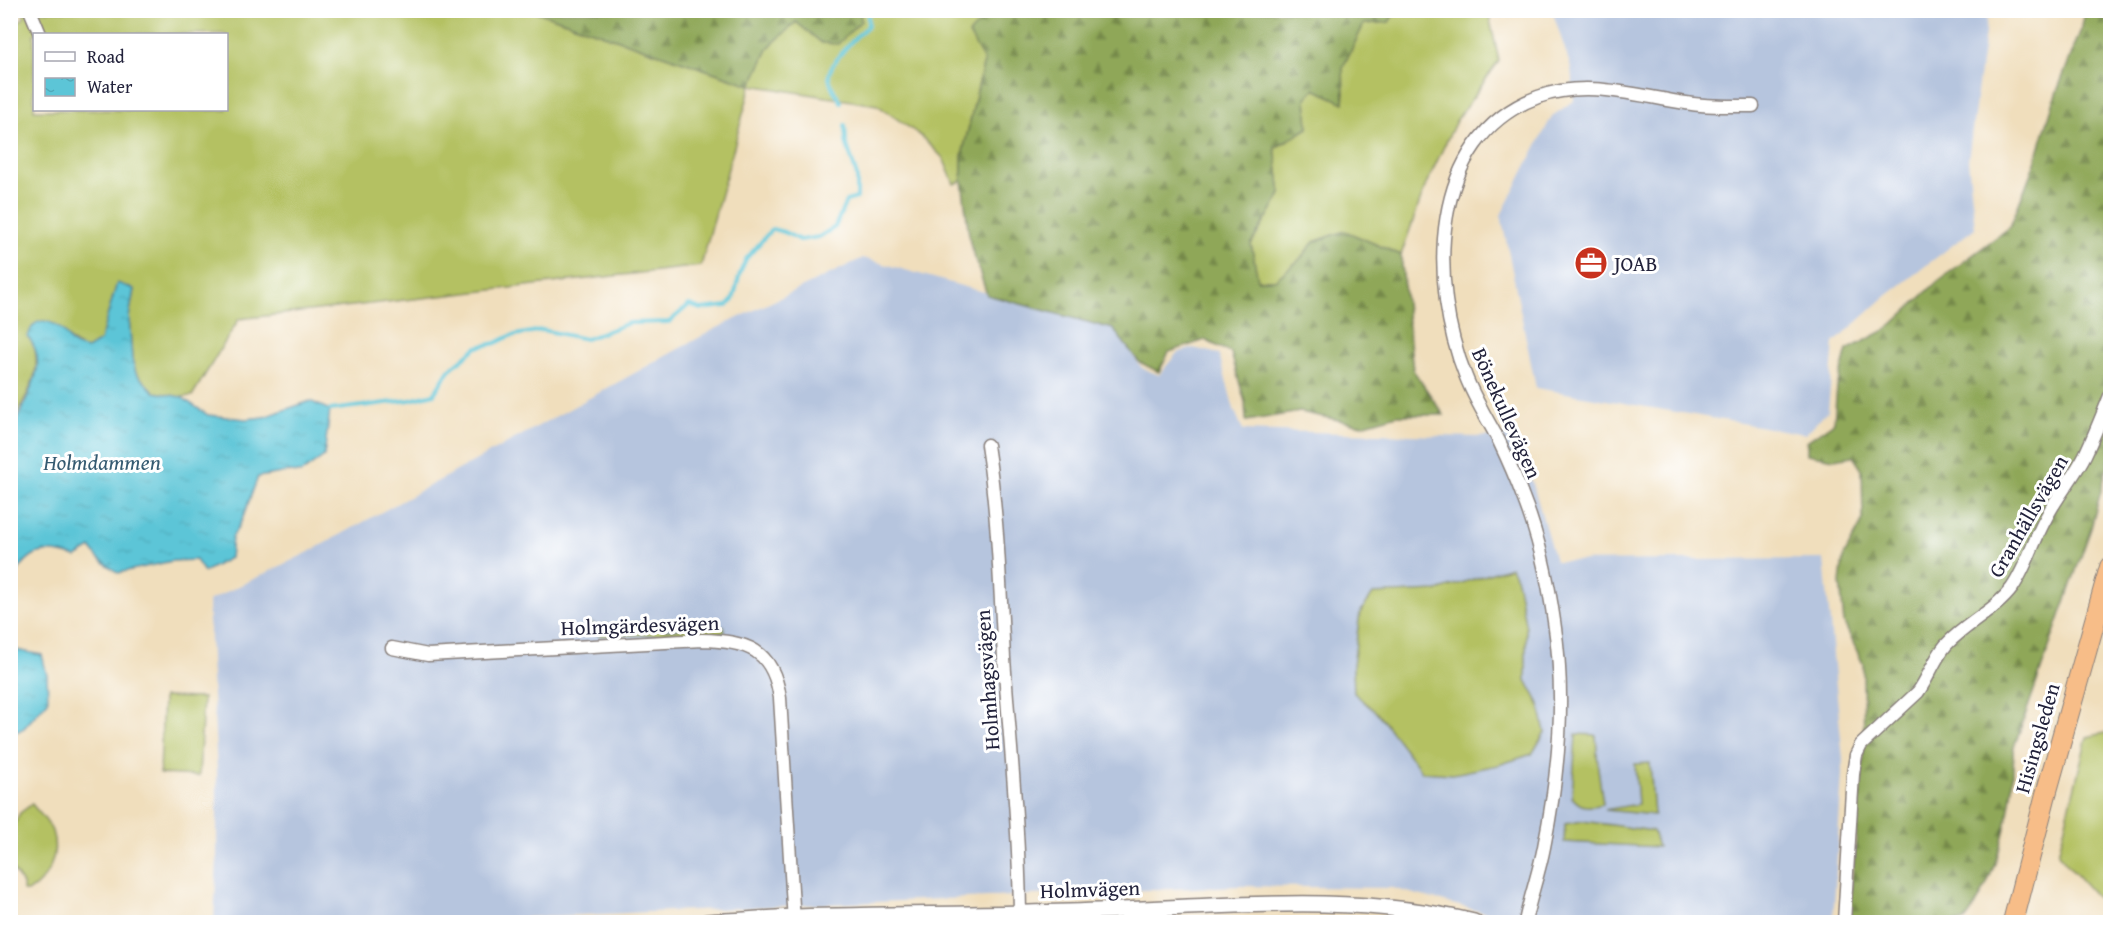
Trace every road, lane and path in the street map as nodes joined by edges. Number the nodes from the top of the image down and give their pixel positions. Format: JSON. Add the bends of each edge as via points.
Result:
{"nodes":[{"id":1,"x":30,"y":10,"type":"edge"},
{"id":2,"x":40,"y":33,"type":"edge"},
{"id":3,"x":1753,"y":106,"type":"dead end"},
{"id":4,"x":2110,"y":396,"type":"edge"},
{"id":5,"x":987,"y":445,"type":"dead end"},
{"id":6,"x":2110,"y":567,"type":"edge"},
{"id":7,"x":392,"y":648,"type":"dead end"},
{"id":8,"x":1020,"y":913,"type":"junction"},
{"id":9,"x":794,"y":920,"type":"edge"},
{"id":10,"x":707,"y":922,"type":"edge"},
{"id":11,"x":1474,"y":922,"type":"edge"},
{"id":12,"x":1525,"y":922,"type":"edge"},
{"id":13,"x":1844,"y":922,"type":"edge"},
{"id":14,"x":2013,"y":922,"type":"edge"}],
"edges":[{"from":1,"to":2,"type":"street"},
{"from":3,"to":12,"type":"street","name":"Bönekullevägen","via":[[1689,104],[1594,88],[1540,96],[1511,110],[1481,137],[1467,156],[1452,191],[1442,273],[1450,329],[1466,377],[1532,521],[1548,583],[1558,652],[1561,708],[1556,778],[1544,848]]},
{"from":4,"to":13,"type":"street","name":"Granhällsvägen","via":[[2084,457],[2045,519],[2010,590],[1946,645],[1918,692],[1861,745],[1853,774]]},
{"from":5,"to":8,"type":"street","name":"Holmhagsvägen","via":[[994,488]]},
{"from":6,"to":14,"type":"highway","name":"Hisingsleden"},
{"from":7,"to":9,"type":"street","name":"Holmgärdesvägen","via":[[428,655],[702,640],[736,643],[756,650],[772,666],[780,698]]},
{"from":8,"to":9,"type":"street","name":"Holmvägen"},
{"from":8,"to":11,"type":"street","name":"Holmvägen","via":[[1331,904],[1415,911]]},
{"from":9,"to":10,"type":"street","name":"Holmvägen"}]}
